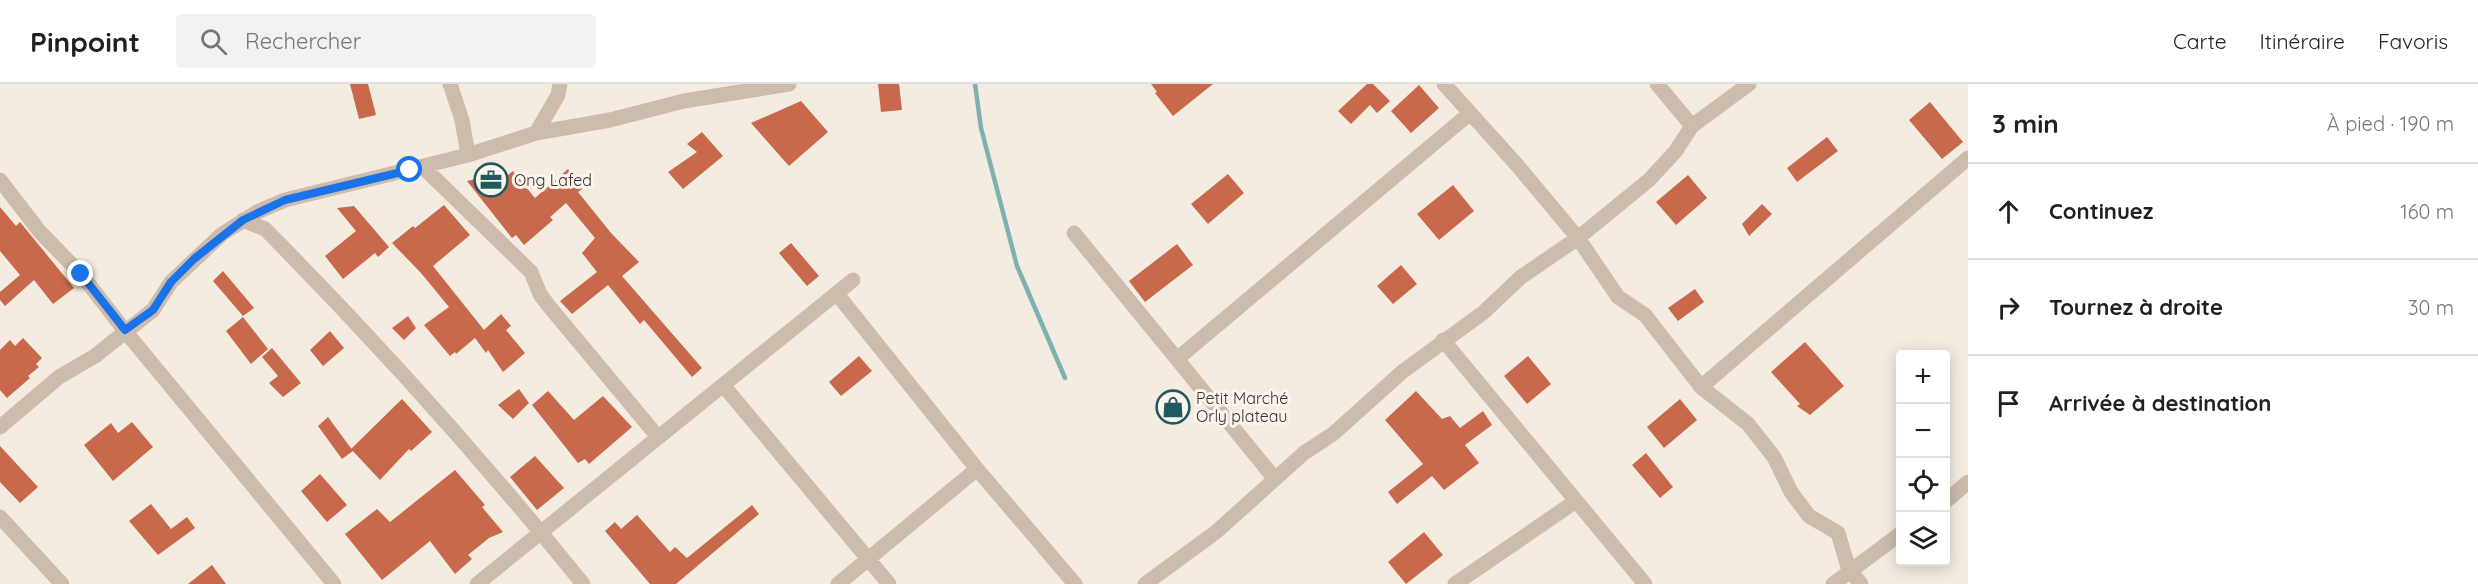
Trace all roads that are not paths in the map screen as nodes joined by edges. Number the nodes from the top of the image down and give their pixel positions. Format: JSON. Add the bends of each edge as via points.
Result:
{"nodes":[{"id":1,"x":450,"y":84,"type":"edge"},
{"id":2,"x":560,"y":84,"type":"edge"},
{"id":3,"x":789,"y":84,"type":"edge"},
{"id":4,"x":1444,"y":84,"type":"edge"},
{"id":5,"x":1657,"y":84,"type":"edge"},
{"id":6,"x":1749,"y":84,"type":"edge"},
{"id":7,"x":1469,"y":114,"type":"junction"},
{"id":8,"x":1692,"y":126,"type":"junction"},
{"id":9,"x":536,"y":133,"type":"junction"},
{"id":10,"x":468,"y":155,"type":"junction"},
{"id":11,"x":1968,"y":158,"type":"edge"},
{"id":12,"x":423,"y":166,"type":"junction"},
{"id":13,"x":0,"y":180,"type":"edge"},
{"id":14,"x":243,"y":220,"type":"junction"},
{"id":15,"x":1074,"y":233,"type":"dead end"},
{"id":16,"x":1578,"y":238,"type":"junction"},
{"id":17,"x":853,"y":280,"type":"dead end"},
{"id":18,"x":837,"y":294,"type":"junction"},
{"id":19,"x":125,"y":330,"type":"junction"},
{"id":20,"x":1443,"y":340,"type":"junction"},
{"id":21,"x":1177,"y":359,"type":"junction"},
{"id":22,"x":723,"y":385,"type":"junction"},
{"id":23,"x":1701,"y":387,"type":"junction"},
{"id":24,"x":0,"y":427,"type":"edge"},
{"id":25,"x":658,"y":437,"type":"junction"},
{"id":26,"x":977,"y":469,"type":"junction"},
{"id":27,"x":1275,"y":479,"type":"junction"},
{"id":28,"x":1968,"y":482,"type":"edge"},
{"id":29,"x":1950,"y":498,"type":"edge"},
{"id":30,"x":1576,"y":501,"type":"junction"},
{"id":31,"x":0,"y":517,"type":"edge"},
{"id":32,"x":541,"y":532,"type":"junction"},
{"id":33,"x":1896,"y":537,"type":"edge"},
{"id":34,"x":868,"y":559,"type":"junction"},
{"id":35,"x":1849,"y":570,"type":"junction"},
{"id":36,"x":62,"y":584,"type":"edge"},
{"id":37,"x":334,"y":584,"type":"edge"},
{"id":38,"x":477,"y":584,"type":"edge"},
{"id":39,"x":583,"y":584,"type":"edge"},
{"id":40,"x":838,"y":584,"type":"edge"},
{"id":41,"x":889,"y":584,"type":"edge"},
{"id":42,"x":1075,"y":584,"type":"edge"},
{"id":43,"x":1145,"y":584,"type":"edge"},
{"id":44,"x":1455,"y":584,"type":"edge"},
{"id":45,"x":1644,"y":584,"type":"edge"},
{"id":46,"x":1833,"y":584,"type":"edge"},
{"id":47,"x":1860,"y":584,"type":"edge"}],
"edges":[{"from":1,"to":10,"type":"street"},
{"from":2,"to":9,"type":"street","via":[[558,95]]},
{"from":3,"to":9,"type":"street","via":[[684,101]]},
{"from":4,"to":7,"type":"street"},
{"from":5,"to":8,"type":"street"},
{"from":6,"to":8,"type":"street"},
{"from":7,"to":16,"type":"street"},
{"from":7,"to":21,"type":"street"},
{"from":8,"to":16,"type":"street","via":[[1649,180]]},
{"from":9,"to":10,"type":"street"},
{"from":10,"to":12,"type":"street"},
{"from":11,"to":23,"type":"street"},
{"from":12,"to":14,"type":"street","via":[[285,200]]},
{"from":12,"to":25,"type":"street","via":[[531,272],[548,305]]},
{"from":13,"to":19,"type":"street"},
{"from":14,"to":19,"type":"street","via":[[194,259],[171,282],[153,310]]},
{"from":14,"to":32,"type":"street","via":[[265,229],[280,244],[401,371]]},
{"from":15,"to":21,"type":"street"},
{"from":16,"to":20,"type":"street","via":[[1521,277],[1484,312]]},
{"from":16,"to":23,"type":"street","via":[[1618,297],[1646,315]]},
{"from":17,"to":18,"type":"street"},
{"from":18,"to":22,"type":"street"},
{"from":18,"to":26,"type":"street"},
{"from":19,"to":24,"type":"street","via":[[95,356],[59,376]]},
{"from":19,"to":37,"type":"street"},
{"from":20,"to":27,"type":"street"},
{"from":20,"to":30,"type":"street"},
{"from":21,"to":27,"type":"street"},
{"from":22,"to":25,"type":"street"},
{"from":22,"to":34,"type":"street"},
{"from":23,"to":35,"type":"street","via":[[1748,424],[1774,457],[1791,492],[1809,516],[1838,533]]},
{"from":25,"to":32,"type":"street"},
{"from":26,"to":34,"type":"street"},
{"from":26,"to":42,"type":"street"},
{"from":27,"to":43,"type":"street","via":[[1216,532]]},
{"from":28,"to":29,"type":"street"},
{"from":30,"to":44,"type":"street"},
{"from":30,"to":45,"type":"street"},
{"from":31,"to":36,"type":"street"},
{"from":32,"to":38,"type":"street"},
{"from":32,"to":39,"type":"street"},
{"from":33,"to":35,"type":"street"},
{"from":34,"to":40,"type":"street"},
{"from":34,"to":41,"type":"street"},
{"from":35,"to":46,"type":"street"},
{"from":35,"to":47,"type":"street"}]}
